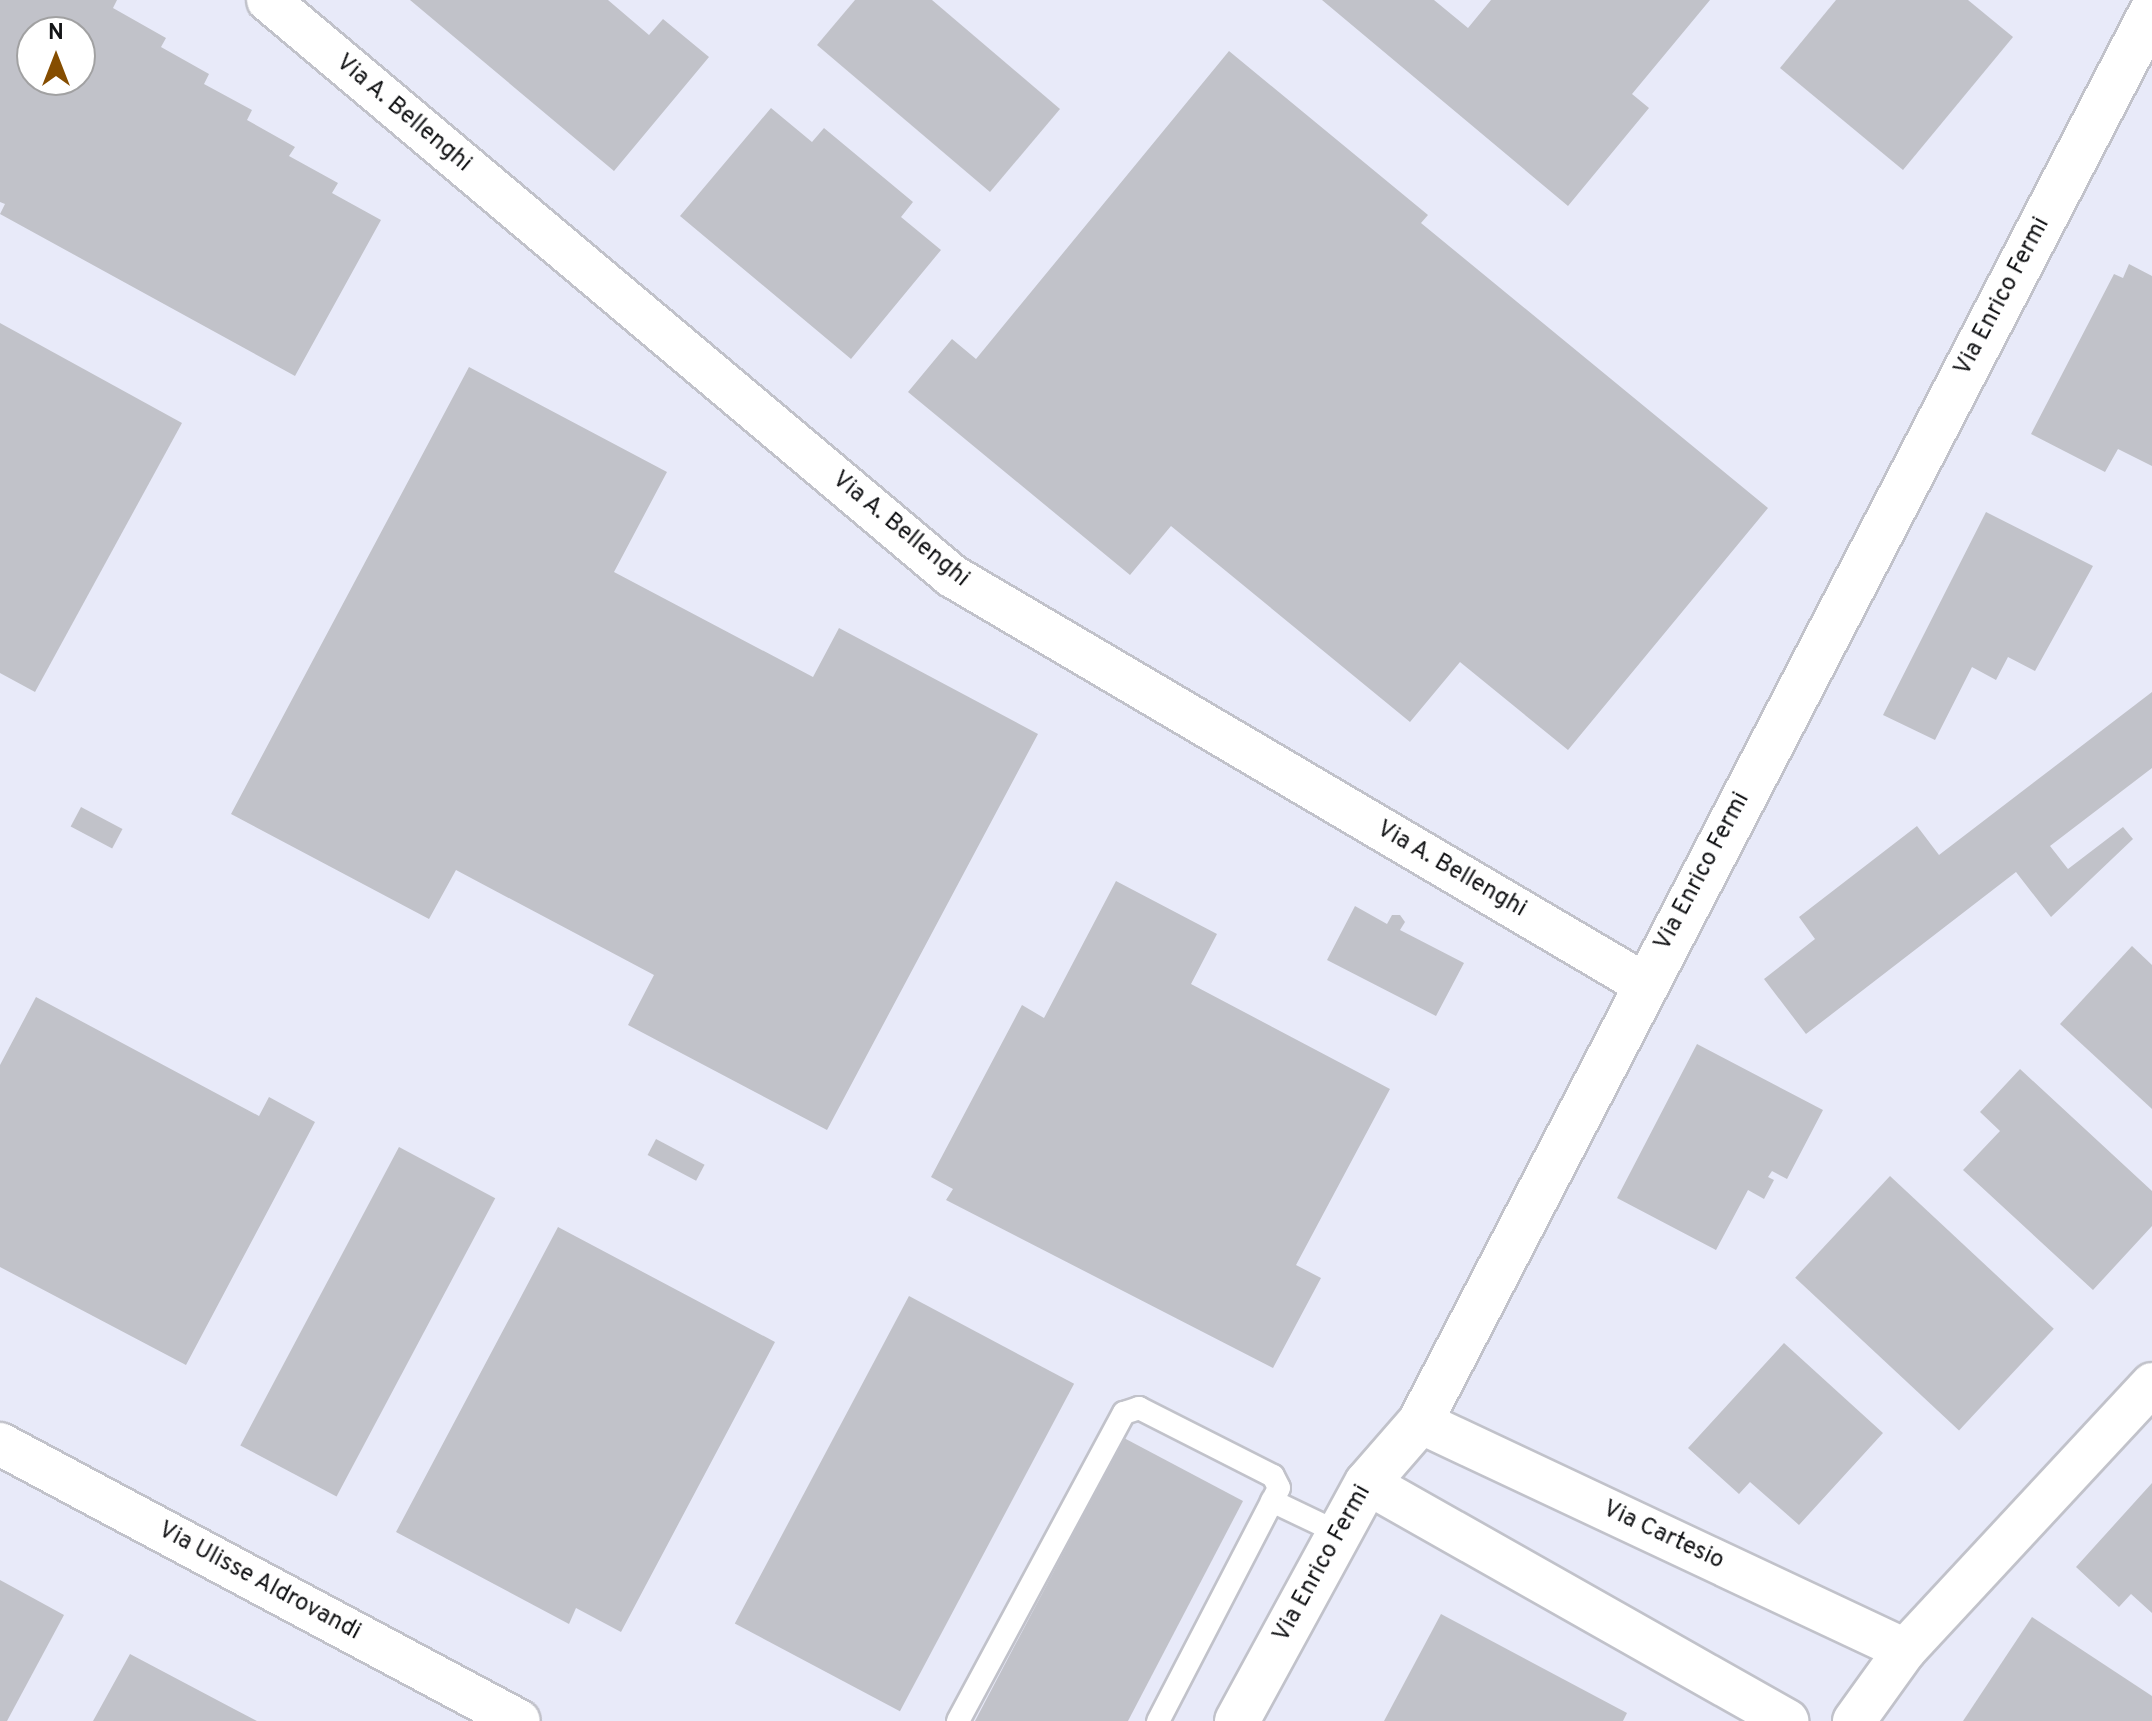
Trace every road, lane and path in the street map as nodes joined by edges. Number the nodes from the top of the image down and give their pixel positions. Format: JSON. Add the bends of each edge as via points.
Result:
{"nodes":[{"id":1,"x":268,"y":0,"type":"edge"},
{"id":2,"x":2152,"y":11,"type":"edge"},
{"id":3,"x":1644,"y":984,"type":"junction"},
{"id":4,"x":2152,"y":1384,"type":"edge"},
{"id":5,"x":1420,"y":1422,"type":"junction"},
{"id":6,"x":0,"y":1444,"type":"edge"},
{"id":7,"x":1367,"y":1483,"type":"junction"},
{"id":8,"x":1272,"y":1501,"type":"junction"},
{"id":9,"x":1339,"y":1533,"type":"junction"},
{"id":10,"x":1905,"y":1650,"type":"junction"},
{"id":11,"x":519,"y":1721,"type":"edge"},
{"id":12,"x":958,"y":1721,"type":"edge"},
{"id":13,"x":1158,"y":1721,"type":"edge"},
{"id":14,"x":1237,"y":1721,"type":"edge"},
{"id":15,"x":1787,"y":1721,"type":"edge"},
{"id":16,"x":1854,"y":1721,"type":"edge"}],
"edges":[{"from":1,"to":3,"type":"street","name":"Via A. Bellenghi","via":[[952,576]]},
{"from":2,"to":3,"type":"street","name":"Via Enrico Fermi"},
{"from":3,"to":5,"type":"street","name":"Via Enrico Fermi"},
{"from":4,"to":10,"type":"street"},
{"from":5,"to":7,"type":"street","name":"Via Enrico Fermi"},
{"from":5,"to":10,"type":"street","name":"Via Cartesio"},
{"from":6,"to":11,"type":"street","name":"Via Ulisse Aldrovandi"},
{"from":7,"to":9,"type":"street","name":"Via Enrico Fermi"},
{"from":7,"to":15,"type":"street"},
{"from":8,"to":9,"type":"lane"},
{"from":8,"to":12,"type":"lane","via":[[1279,1488],[1273,1476],[1139,1408],[1124,1413]]},
{"from":8,"to":13,"type":"lane"},
{"from":9,"to":14,"type":"street","name":"Via Enrico Fermi"},
{"from":10,"to":16,"type":"street"}]}
